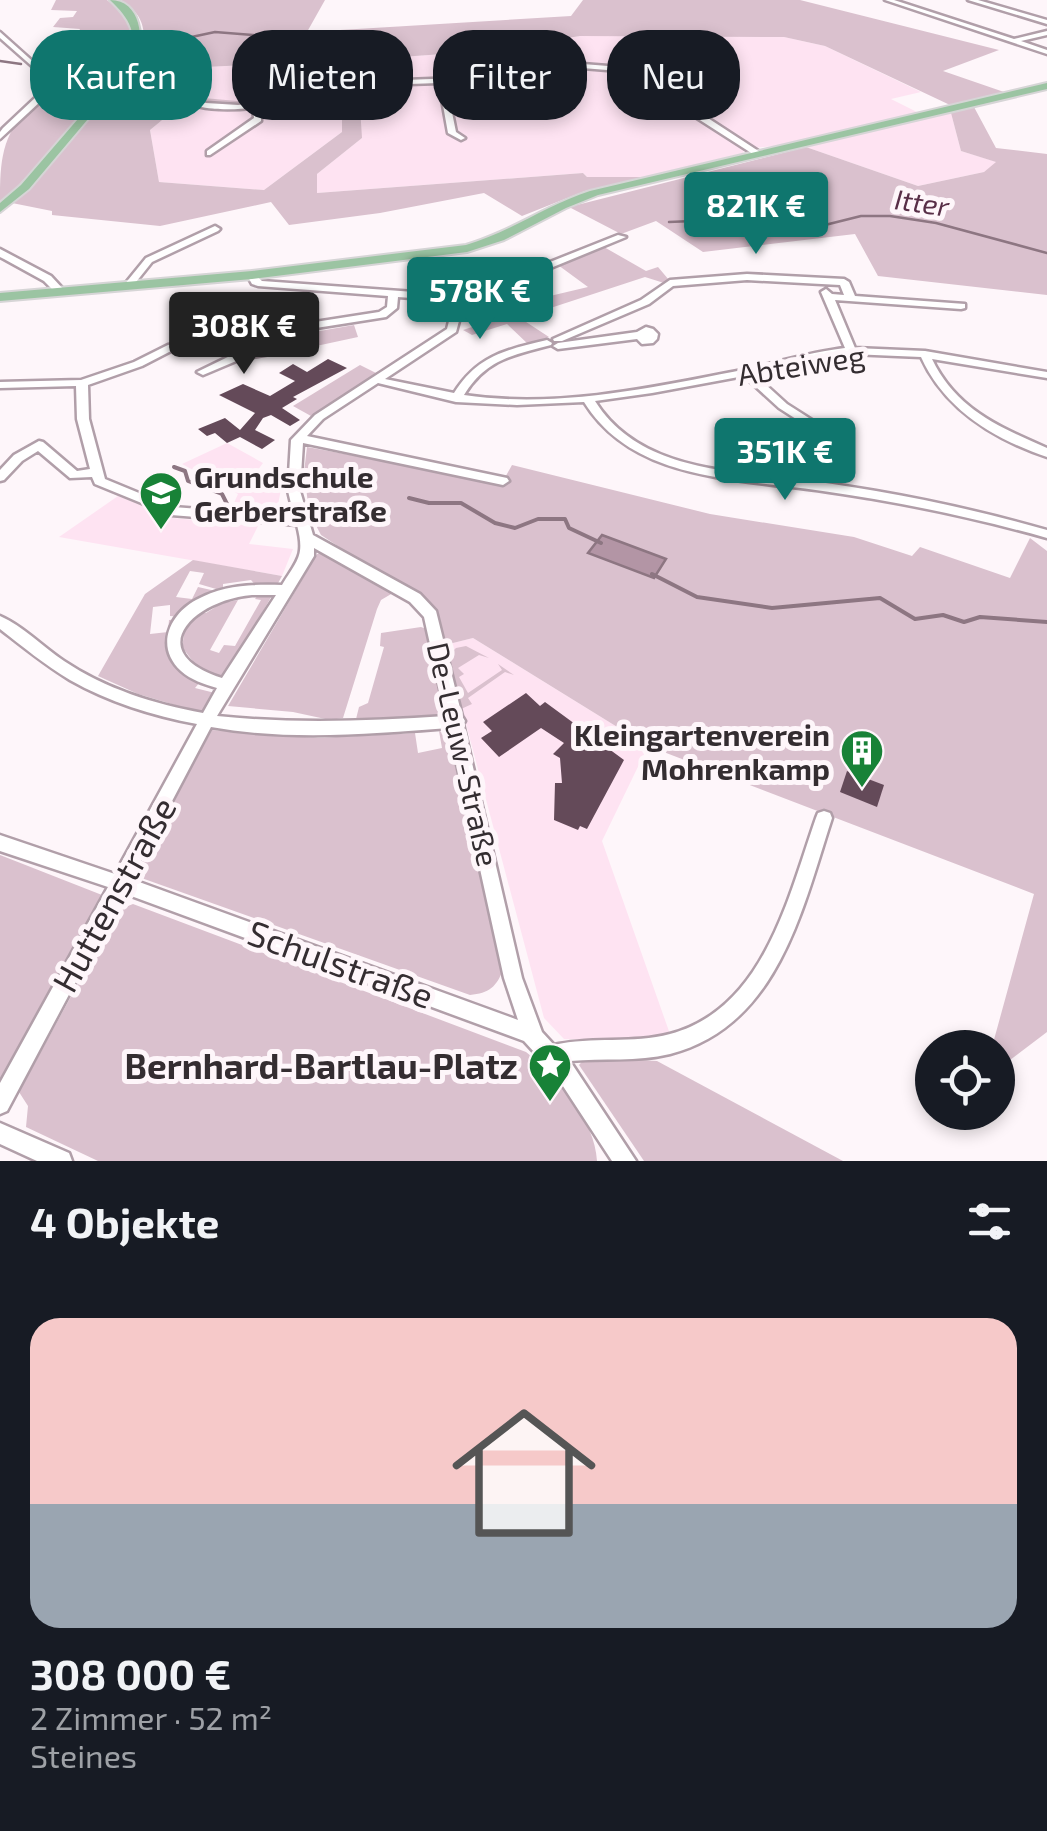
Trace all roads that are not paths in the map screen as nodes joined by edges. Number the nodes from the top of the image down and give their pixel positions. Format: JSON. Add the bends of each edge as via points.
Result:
{"nodes":[{"id":1,"x":114,"y":0,"type":"edge"},
{"id":2,"x":971,"y":0,"type":"edge"},
{"id":3,"x":893,"y":1,"type":"edge"},
{"id":4,"x":1003,"y":9,"type":"junction"},
{"id":5,"x":954,"y":20,"type":"junction"},
{"id":6,"x":1047,"y":22,"type":"edge"},
{"id":7,"x":138,"y":30,"type":"edge"},
{"id":8,"x":1047,"y":33,"type":"edge"},
{"id":9,"x":0,"y":34,"type":"edge"},
{"id":10,"x":1014,"y":41,"type":"junction"},
{"id":11,"x":1047,"y":52,"type":"edge"},
{"id":12,"x":587,"y":67,"type":"edge"},
{"id":13,"x":1047,"y":86,"type":"edge"},
{"id":14,"x":82,"y":120,"type":"edge"},
{"id":15,"x":257,"y":120,"type":"edge"},
{"id":16,"x":450,"y":120,"type":"edge"},
{"id":17,"x":0,"y":137,"type":"edge"},
{"id":18,"x":460,"y":138,"type":"dead end"},
{"id":19,"x":210,"y":153,"type":"dead end"},
{"id":20,"x":763,"y":153,"type":"junction"},
{"id":21,"x":0,"y":210,"type":"edge"},
{"id":22,"x":215,"y":229,"type":"dead end"},
{"id":23,"x":620,"y":237,"type":"dead end"},
{"id":24,"x":0,"y":252,"type":"edge"},
{"id":25,"x":252,"y":275,"type":"junction"},
{"id":26,"x":822,"y":281,"type":"junction"},
{"id":27,"x":130,"y":285,"type":"junction"},
{"id":28,"x":59,"y":290,"type":"junction"},
{"id":29,"x":393,"y":293,"type":"junction"},
{"id":30,"x":442,"y":296,"type":"junction"},
{"id":31,"x":0,"y":297,"type":"edge"},
{"id":32,"x":828,"y":297,"type":"junction"},
{"id":33,"x":850,"y":297,"type":"junction"},
{"id":34,"x":961,"y":306,"type":"dead end"},
{"id":35,"x":640,"y":335,"type":"dead end"},
{"id":36,"x":211,"y":340,"type":"junction"},
{"id":37,"x":555,"y":343,"type":"junction"},
{"id":38,"x":278,"y":350,"type":"dead end"},
{"id":39,"x":851,"y":352,"type":"junction"},
{"id":40,"x":926,"y":357,"type":"junction"},
{"id":41,"x":203,"y":372,"type":"joint"},
{"id":42,"x":746,"y":372,"type":"junction"},
{"id":43,"x":1047,"y":375,"type":"edge"},
{"id":44,"x":378,"y":380,"type":"junction"},
{"id":45,"x":82,"y":383,"type":"junction"},
{"id":46,"x":0,"y":385,"type":"edge"},
{"id":47,"x":456,"y":399,"type":"junction"},
{"id":48,"x":589,"y":401,"type":"junction"},
{"id":49,"x":298,"y":438,"type":"junction"},
{"id":50,"x":838,"y":442,"type":"dead end"},
{"id":51,"x":1047,"y":453,"type":"edge"},
{"id":52,"x":94,"y":473,"type":"junction"},
{"id":53,"x":0,"y":477,"type":"edge"},
{"id":54,"x":504,"y":481,"type":"dead end"},
{"id":55,"x":300,"y":521,"type":"junction"},
{"id":56,"x":1030,"y":529,"type":"junction"},
{"id":57,"x":1047,"y":534,"type":"edge"},
{"id":58,"x":307,"y":538,"type":"junction"},
{"id":59,"x":1047,"y":543,"type":"edge"},
{"id":60,"x":284,"y":590,"type":"junction"},
{"id":61,"x":0,"y":621,"type":"edge"},
{"id":62,"x":226,"y":685,"type":"junction"},
{"id":63,"x":456,"y":721,"type":"junction"},
{"id":64,"x":206,"y":722,"type":"junction"},
{"id":65,"x":824,"y":818,"type":"dead end"},
{"id":66,"x":0,"y":843,"type":"edge"},
{"id":67,"x":119,"y":885,"type":"junction"},
{"id":68,"x":534,"y":1036,"type":"junction"},
{"id":69,"x":552,"y":1055,"type":"junction"},
{"id":70,"x":0,"y":1104,"type":"edge"},
{"id":71,"x":0,"y":1133,"type":"edge"},
{"id":72,"x":60,"y":1161,"type":"edge"},
{"id":73,"x":625,"y":1161,"type":"edge"}],
"edges":[{"from":1,"to":7,"type":"main road"},
{"from":2,"to":4,"type":"street"},
{"from":3,"to":5,"type":"street"},
{"from":4,"to":5,"type":"street"},
{"from":4,"to":6,"type":"street"},
{"from":5,"to":10,"type":"street"},
{"from":8,"to":10,"type":"street"},
{"from":9,"to":17,"type":"street","via":[[48,84]]},
{"from":10,"to":11,"type":"street"},
{"from":12,"to":20,"type":"street","via":[[635,75]]},
{"from":13,"to":20,"type":"main road"},
{"from":14,"to":21,"type":"main road"},
{"from":15,"to":19,"type":"street"},
{"from":16,"to":18,"type":"street"},
{"from":20,"to":25,"type":"main road","via":[[582,196],[475,247]]},
{"from":22,"to":27,"type":"street","via":[[148,260]]},
{"from":23,"to":30,"type":"street","via":[[534,272]]},
{"from":24,"to":28,"type":"street"},
{"from":25,"to":27,"type":"main road"},
{"from":25,"to":29,"type":"street","via":[[261,284]]},
{"from":26,"to":32,"type":"street"},
{"from":26,"to":33,"type":"street","via":[[844,282]]},
{"from":26,"to":37,"type":"street","via":[[725,277],[670,283],[645,302]]},
{"from":27,"to":28,"type":"main road"},
{"from":28,"to":31,"type":"main road"},
{"from":29,"to":30,"type":"street"},
{"from":29,"to":36,"type":"street","via":[[392,308],[382,315]]},
{"from":30,"to":44,"type":"street","via":[[454,327]]},
{"from":32,"to":33,"type":"street"},
{"from":32,"to":39,"type":"street"},
{"from":33,"to":34,"type":"street"},
{"from":35,"to":37,"type":"street"},
{"from":36,"to":41,"type":"street"},
{"from":36,"to":45,"type":"street"},
{"from":37,"to":47,"type":"street","via":[[478,366]]},
{"from":38,"to":41,"type":"street","via":[[238,356]]},
{"from":39,"to":40,"type":"street","name":"Abteiweg"},
{"from":39,"to":42,"type":"street","name":"Abteiweg"},
{"from":40,"to":43,"type":"street","name":"Abteiweg"},
{"from":40,"to":51,"type":"street","via":[[939,386],[964,410]]},
{"from":42,"to":48,"type":"street","name":"Abteiweg"},
{"from":42,"to":50,"type":"street"},
{"from":44,"to":47,"type":"street","name":"Abteiweg"},
{"from":44,"to":49,"type":"street"},
{"from":45,"to":46,"type":"street"},
{"from":45,"to":52,"type":"street"},
{"from":47,"to":48,"type":"street","name":"Abteiweg"},
{"from":48,"to":56,"type":"street","via":[[622,439],[682,466],[906,501]]},
{"from":49,"to":54,"type":"street"},
{"from":49,"to":55,"type":"street","via":[[293,469]]},
{"from":52,"to":53,"type":"street","via":[[74,474],[34,442]]},
{"from":52,"to":55,"type":"street","via":[[160,509]]},
{"from":55,"to":58,"type":"street"},
{"from":56,"to":57,"type":"street"},
{"from":56,"to":59,"type":"street"},
{"from":58,"to":60,"type":"street","name":"Huttenstraße","via":[[307,556]]},
{"from":58,"to":63,"type":"street","name":"De-Leuw-Straße","via":[[424,604]]},
{"from":60,"to":62,"type":"street","name":"Huttenstraße"},
{"from":60,"to":62,"type":"street","via":[[220,595],[180,624],[174,643],[179,664]]},
{"from":61,"to":64,"type":"street","via":[[79,678]]},
{"from":62,"to":64,"type":"street","name":"Huttenstraße"},
{"from":63,"to":64,"type":"street","via":[[345,730]]},
{"from":63,"to":68,"type":"street","name":"De-Leuw-Straße","via":[[514,978]]},
{"from":64,"to":67,"type":"street","name":"Huttenstraße"},
{"from":65,"to":69,"type":"street","via":[[764,979],[738,1008],[673,1043]]},
{"from":66,"to":67,"type":"street","name":"Schulstraße"},
{"from":67,"to":68,"type":"street","name":"Schulstraße"},
{"from":67,"to":70,"type":"street","name":"Huttenstraße"},
{"from":68,"to":69,"type":"street","name":"Schulstraße"},
{"from":69,"to":73,"type":"street","name":"Schulstraße"},
{"from":71,"to":72,"type":"street"}]}
